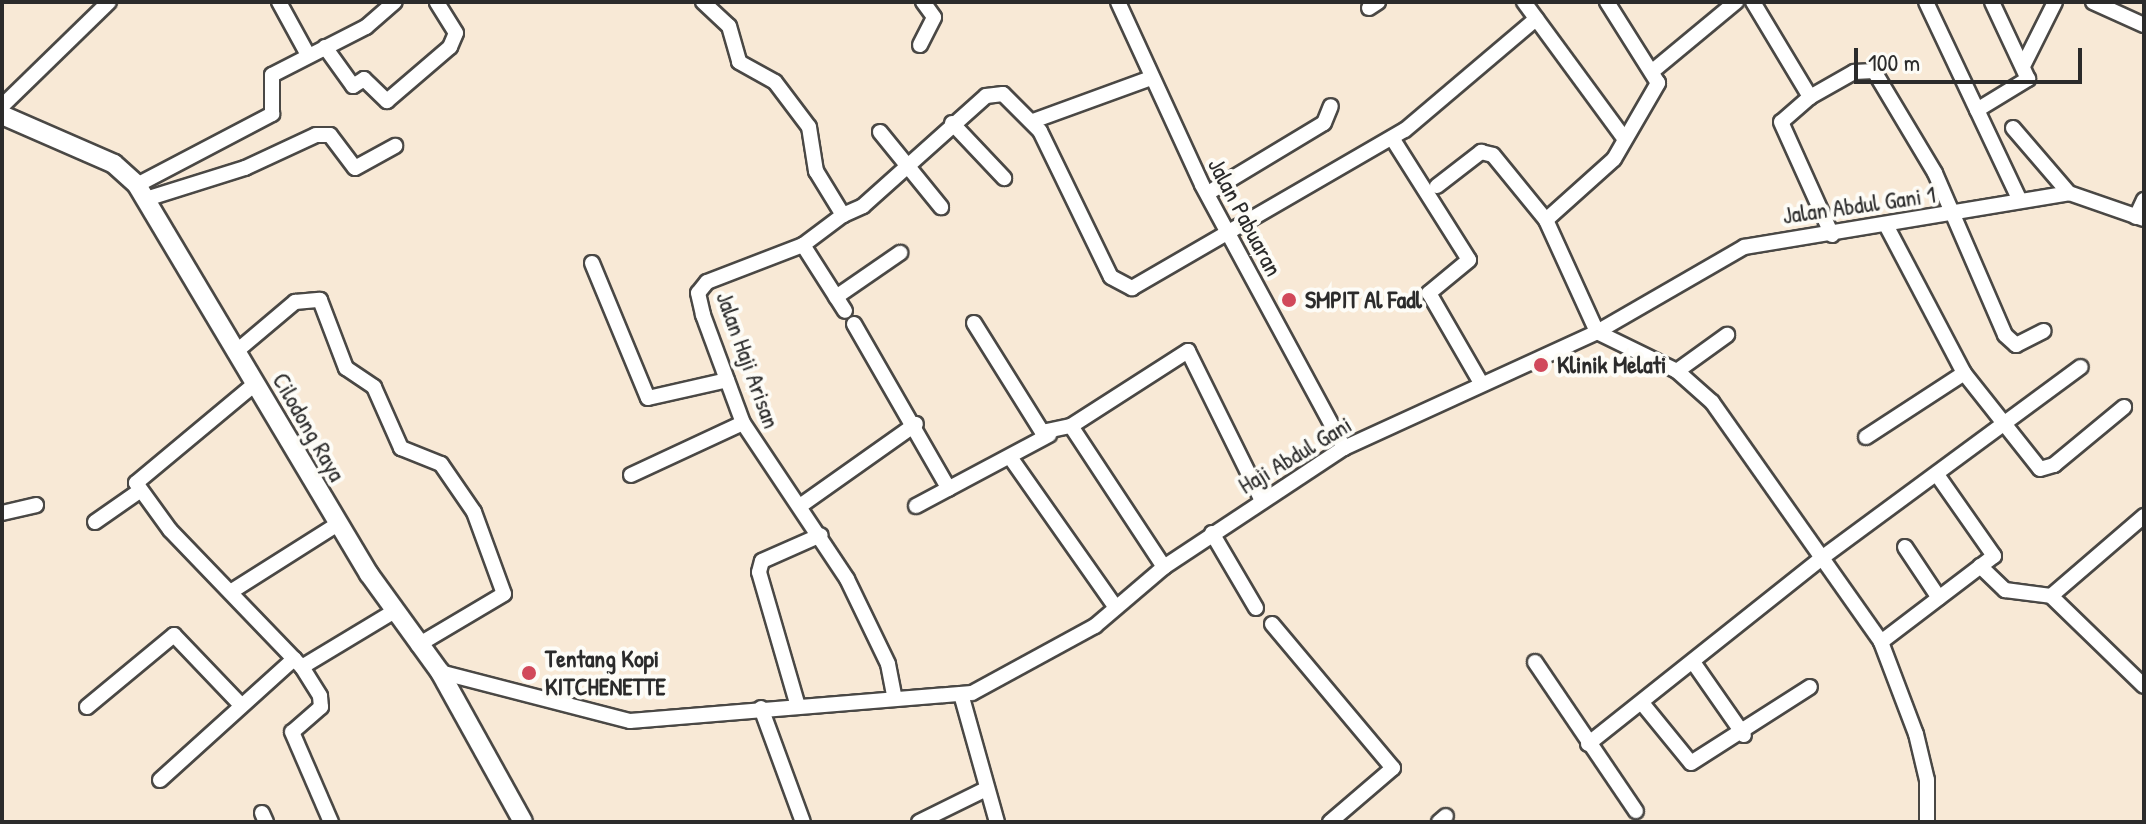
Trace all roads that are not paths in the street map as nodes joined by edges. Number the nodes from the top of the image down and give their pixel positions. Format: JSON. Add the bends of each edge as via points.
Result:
{"nodes":[{"id":1,"x":109,"y":2,"type":"edge"},
{"id":2,"x":279,"y":2,"type":"edge"},
{"id":3,"x":395,"y":2,"type":"edge"},
{"id":4,"x":437,"y":2,"type":"edge"},
{"id":5,"x":703,"y":2,"type":"edge"},
{"id":6,"x":923,"y":2,"type":"edge"},
{"id":7,"x":945,"y":2,"type":"edge"},
{"id":8,"x":1118,"y":2,"type":"edge"},
{"id":9,"x":1524,"y":2,"type":"edge"},
{"id":10,"x":1607,"y":2,"type":"edge"},
{"id":11,"x":1736,"y":2,"type":"edge"},
{"id":12,"x":1753,"y":2,"type":"edge"},
{"id":13,"x":1926,"y":2,"type":"edge"},
{"id":14,"x":1992,"y":2,"type":"edge"},
{"id":15,"x":2055,"y":2,"type":"edge"},
{"id":16,"x":2093,"y":2,"type":"edge"},
{"id":17,"x":2115,"y":6,"type":"edge"},
{"id":18,"x":934,"y":17,"type":"junction"},
{"id":19,"x":1536,"y":19,"type":"junction"},
{"id":20,"x":2144,"y":25,"type":"edge"},
{"id":21,"x":920,"y":45,"type":"dead end"},
{"id":22,"x":325,"y":47,"type":"junction"},
{"id":23,"x":308,"y":55,"type":"junction"},
{"id":24,"x":2024,"y":64,"type":"junction"},
{"id":25,"x":1654,"y":70,"type":"junction"},
{"id":26,"x":1151,"y":78,"type":"junction"},
{"id":27,"x":1810,"y":97,"type":"junction"},
{"id":28,"x":2,"y":106,"type":"edge"},
{"id":29,"x":1331,"y":106,"type":"dead end"},
{"id":30,"x":1977,"y":110,"type":"junction"},
{"id":31,"x":2,"y":115,"type":"edge"},
{"id":32,"x":1033,"y":121,"type":"junction"},
{"id":33,"x":952,"y":123,"type":"junction"},
{"id":34,"x":2013,"y":128,"type":"dead end"},
{"id":35,"x":880,"y":132,"type":"dead end"},
{"id":36,"x":1392,"y":138,"type":"junction"},
{"id":37,"x":1624,"y":138,"type":"junction"},
{"id":38,"x":395,"y":146,"type":"dead end"},
{"id":39,"x":907,"y":164,"type":"junction"},
{"id":40,"x":1004,"y":178,"type":"dead end"},
{"id":41,"x":1437,"y":186,"type":"dead end"},
{"id":42,"x":1208,"y":193,"type":"junction"},
{"id":43,"x":2069,"y":193,"type":"junction"},
{"id":44,"x":145,"y":197,"type":"junction"},
{"id":45,"x":2019,"y":199,"type":"junction"},
{"id":46,"x":2144,"y":200,"type":"edge"},
{"id":47,"x":941,"y":207,"type":"dead end"},
{"id":48,"x":1954,"y":214,"type":"junction"},
{"id":49,"x":843,"y":215,"type":"junction"},
{"id":50,"x":2140,"y":218,"type":"edge"},
{"id":51,"x":1546,"y":220,"type":"junction"},
{"id":52,"x":1886,"y":225,"type":"junction"},
{"id":53,"x":1228,"y":228,"type":"junction"},
{"id":54,"x":1832,"y":235,"type":"junction"},
{"id":55,"x":803,"y":245,"type":"junction"},
{"id":56,"x":900,"y":253,"type":"dead end"},
{"id":57,"x":592,"y":263,"type":"dead end"},
{"id":58,"x":836,"y":297,"type":"junction"},
{"id":59,"x":974,"y":323,"type":"dead end"},
{"id":60,"x":2044,"y":331,"type":"dead end"},
{"id":61,"x":1597,"y":332,"type":"junction"},
{"id":62,"x":1727,"y":335,"type":"dead end"},
{"id":63,"x":238,"y":350,"type":"junction"},
{"id":64,"x":2081,"y":367,"type":"dead end"},
{"id":65,"x":1677,"y":371,"type":"junction"},
{"id":66,"x":1964,"y":373,"type":"junction"},
{"id":67,"x":727,"y":380,"type":"junction"},
{"id":68,"x":256,"y":383,"type":"junction"},
{"id":69,"x":1481,"y":383,"type":"junction"},
{"id":70,"x":2124,"y":407,"type":"dead end"},
{"id":71,"x":743,"y":423,"type":"junction"},
{"id":72,"x":916,"y":424,"type":"junction"},
{"id":73,"x":1071,"y":426,"type":"junction"},
{"id":74,"x":2005,"y":426,"type":"junction"},
{"id":75,"x":1049,"y":435,"type":"junction"},
{"id":76,"x":1866,"y":437,"type":"dead end"},
{"id":77,"x":1344,"y":448,"type":"junction"},
{"id":78,"x":1010,"y":457,"type":"junction"},
{"id":79,"x":631,"y":475,"type":"dead end"},
{"id":80,"x":1938,"y":476,"type":"junction"},
{"id":81,"x":949,"y":489,"type":"junction"},
{"id":82,"x":138,"y":492,"type":"junction"},
{"id":83,"x":1261,"y":499,"type":"junction"},
{"id":84,"x":36,"y":505,"type":"dead end"},
{"id":85,"x":800,"y":506,"type":"junction"},
{"id":86,"x":916,"y":506,"type":"dead end"},
{"id":87,"x":2,"y":513,"type":"edge"},
{"id":88,"x":2144,"y":516,"type":"edge"},
{"id":89,"x":95,"y":522,"type":"dead end"},
{"id":90,"x":338,"y":524,"type":"junction"},
{"id":91,"x":1212,"y":533,"type":"junction"},
{"id":92,"x":821,"y":535,"type":"junction"},
{"id":93,"x":1905,"y":547,"type":"dead end"},
{"id":94,"x":1823,"y":557,"type":"junction"},
{"id":95,"x":1980,"y":566,"type":"junction"},
{"id":96,"x":1164,"y":567,"type":"junction"},
{"id":97,"x":232,"y":591,"type":"junction"},
{"id":98,"x":2051,"y":596,"type":"junction"},
{"id":99,"x":1939,"y":598,"type":"junction"},
{"id":100,"x":1116,"y":608,"type":"junction"},
{"id":101,"x":1256,"y":608,"type":"dead end"},
{"id":102,"x":395,"y":611,"type":"junction"},
{"id":103,"x":1272,"y":624,"type":"dead end"},
{"id":104,"x":1881,"y":642,"type":"junction"},
{"id":105,"x":418,"y":645,"type":"junction"},
{"id":106,"x":1535,"y":662,"type":"dead end"},
{"id":107,"x":1693,"y":662,"type":"junction"},
{"id":108,"x":298,"y":663,"type":"junction"},
{"id":109,"x":440,"y":672,"type":"junction"},
{"id":110,"x":2144,"y":686,"type":"edge"},
{"id":111,"x":1810,"y":687,"type":"dead end"},
{"id":112,"x":961,"y":694,"type":"junction"},
{"id":113,"x":894,"y":696,"type":"junction"},
{"id":114,"x":797,"y":703,"type":"junction"},
{"id":115,"x":1642,"y":703,"type":"junction"},
{"id":116,"x":241,"y":705,"type":"junction"},
{"id":117,"x":87,"y":707,"type":"dead end"},
{"id":118,"x":761,"y":708,"type":"junction"},
{"id":119,"x":1744,"y":735,"type":"junction"},
{"id":120,"x":1588,"y":744,"type":"junction"},
{"id":121,"x":160,"y":780,"type":"dead end"},
{"id":122,"x":986,"y":789,"type":"junction"},
{"id":123,"x":1636,"y":811,"type":"dead end"},
{"id":124,"x":1332,"y":821,"type":"edge"},
{"id":125,"x":331,"y":822,"type":"edge"},
{"id":126,"x":523,"y":822,"type":"edge"},
{"id":127,"x":803,"y":822,"type":"edge"},
{"id":128,"x":919,"y":822,"type":"edge"},
{"id":129,"x":997,"y":822,"type":"edge"},
{"id":130,"x":1927,"y":822,"type":"edge"}],
"edges":[{"from":1,"to":28,"type":"street"},
{"from":2,"to":23,"type":"street"},
{"from":3,"to":22,"type":"street"},
{"from":4,"to":22,"type":"street","via":[[456,33],[450,47],[387,101],[364,79],[353,86]]},
{"from":5,"to":49,"type":"street","via":[[729,26],[739,62],[775,82],[809,127],[816,171]]},
{"from":6,"to":18,"type":"street"},
{"from":7,"to":18,"type":"street"},
{"from":8,"to":26,"type":"street","name":"Jalan Pabuaran"},
{"from":9,"to":19,"type":"street"},
{"from":10,"to":25,"type":"street"},
{"from":11,"to":25,"type":"street"},
{"from":12,"to":27,"type":"street"},
{"from":13,"to":30,"type":"street"},
{"from":14,"to":24,"type":"street"},
{"from":15,"to":24,"type":"street"},
{"from":16,"to":17,"type":"street"},
{"from":17,"to":20,"type":"street"},
{"from":18,"to":21,"type":"street"},
{"from":19,"to":36,"type":"street"},
{"from":19,"to":37,"type":"street"},
{"from":22,"to":23,"type":"street"},
{"from":23,"to":44,"type":"street","via":[[268,79],[272,114]]},
{"from":24,"to":30,"type":"street","via":[[2027,81]]},
{"from":25,"to":37,"type":"street","via":[[1658,83]]},
{"from":26,"to":32,"type":"street"},
{"from":26,"to":42,"type":"street","name":"Jalan Pabuaran"},
{"from":27,"to":48,"type":"street","via":[[1854,72],[1874,71]]},
{"from":27,"to":54,"type":"street","via":[[1781,122]]},
{"from":29,"to":42,"type":"street","via":[[1324,123]]},
{"from":30,"to":45,"type":"street"},
{"from":31,"to":44,"type":"street","name":"Cilodong Raya","via":[[114,164]]},
{"from":32,"to":33,"type":"street","name":"Jalan Haji Arisan","via":[[995,93]]},
{"from":32,"to":53,"type":"street","via":[[1122,287],[1144,283]]},
{"from":33,"to":39,"type":"street","name":"Jalan Haji Arisan"},
{"from":33,"to":40,"type":"street"},
{"from":34,"to":43,"type":"street"},
{"from":35,"to":39,"type":"street"},
{"from":36,"to":53,"type":"street"},
{"from":36,"to":69,"type":"street","via":[[1469,260],[1429,293]]},
{"from":37,"to":51,"type":"street","via":[[1614,159]]},
{"from":38,"to":44,"type":"street","via":[[355,168],[330,135],[316,135],[245,168]]},
{"from":39,"to":47,"type":"street"},
{"from":39,"to":49,"type":"street","name":"Jalan Haji Arisan"},
{"from":41,"to":51,"type":"street","via":[[1486,151]]},
{"from":42,"to":53,"type":"street","name":"Jalan Pabuaran"},
{"from":43,"to":45,"type":"street","name":"Jalan Abdul Gani 1"},
{"from":43,"to":50,"type":"street","name":"Jalan Abdul Gani 1"},
{"from":44,"to":63,"type":"street","name":"Cilodong Raya"},
{"from":45,"to":48,"type":"street","name":"Jalan Abdul Gani 1"},
{"from":46,"to":50,"type":"street"},
{"from":48,"to":52,"type":"street","name":"Jalan Abdul Gani 1"},
{"from":48,"to":60,"type":"street","via":[[2010,342]]},
{"from":49,"to":55,"type":"street","name":"Jalan Haji Arisan"},
{"from":51,"to":61,"type":"street"},
{"from":52,"to":54,"type":"street","name":"Jalan Abdul Gani 1"},
{"from":52,"to":66,"type":"street"},
{"from":53,"to":77,"type":"street","name":"Jalan Pabuaran"},
{"from":54,"to":61,"type":"street","name":"Jalan Abdul Gani 1","via":[[1744,247]]},
{"from":55,"to":58,"type":"street"},
{"from":55,"to":67,"type":"street","name":"Jalan Haji Arisan","via":[[700,288]]},
{"from":56,"to":58,"type":"street"},
{"from":57,"to":67,"type":"street","via":[[648,398]]},
{"from":58,"to":72,"type":"street"},
{"from":59,"to":75,"type":"street"},
{"from":61,"to":65,"type":"street"},
{"from":61,"to":69,"type":"street","name":"Haji Abdul Gani"},
{"from":62,"to":65,"type":"street"},
{"from":63,"to":68,"type":"street","name":"Cilodong Raya"},
{"from":63,"to":105,"type":"street","via":[[295,302],[320,300],[346,368],[374,387],[401,448],[441,464],[474,512],[504,594]]},
{"from":64,"to":74,"type":"street"},
{"from":65,"to":94,"type":"street","via":[[1712,402]]},
{"from":66,"to":74,"type":"street"},
{"from":66,"to":76,"type":"street"},
{"from":67,"to":71,"type":"street","name":"Jalan Haji Arisan"},
{"from":68,"to":82,"type":"street","via":[[136,483]]},
{"from":68,"to":90,"type":"street","name":"Cilodong Raya"},
{"from":69,"to":77,"type":"street","name":"Haji Abdul Gani"},
{"from":70,"to":74,"type":"street","via":[[2046,470]]},
{"from":71,"to":79,"type":"street"},
{"from":71,"to":85,"type":"street","name":"Jalan Haji Arisan"},
{"from":72,"to":81,"type":"street"},
{"from":72,"to":85,"type":"street"},
{"from":73,"to":75,"type":"street"},
{"from":73,"to":83,"type":"street","via":[[1188,351]]},
{"from":73,"to":96,"type":"street"},
{"from":74,"to":80,"type":"street"},
{"from":75,"to":78,"type":"street"},
{"from":77,"to":83,"type":"street","name":"Haji Abdul Gani"},
{"from":78,"to":81,"type":"street"},
{"from":78,"to":100,"type":"street"},
{"from":80,"to":94,"type":"street"},
{"from":80,"to":95,"type":"street","via":[[1992,551]]},
{"from":81,"to":86,"type":"street"},
{"from":82,"to":89,"type":"street"},
{"from":82,"to":97,"type":"street"},
{"from":83,"to":91,"type":"street","name":"Haji Abdul Gani"},
{"from":84,"to":87,"type":"street"},
{"from":85,"to":92,"type":"street","name":"Jalan Haji Arisan"},
{"from":88,"to":98,"type":"street"},
{"from":90,"to":97,"type":"street"},
{"from":90,"to":102,"type":"street","name":"Cilodong Raya"},
{"from":91,"to":96,"type":"street","name":"Haji Abdul Gani"},
{"from":91,"to":101,"type":"street"},
{"from":92,"to":113,"type":"street","name":"Jalan Haji Arisan","via":[[881,647]]},
{"from":92,"to":114,"type":"street","via":[[762,561],[759,572]]},
{"from":93,"to":99,"type":"street"},
{"from":94,"to":104,"type":"street"},
{"from":94,"to":107,"type":"street"},
{"from":95,"to":98,"type":"street","via":[[2005,590]]},
{"from":95,"to":99,"type":"street"},
{"from":96,"to":100,"type":"street","name":"Haji Abdul Gani"},
{"from":97,"to":108,"type":"street"},
{"from":98,"to":110,"type":"street"},
{"from":99,"to":104,"type":"street"},
{"from":100,"to":112,"type":"street","name":"Haji Abdul Gani","via":[[1030,666]]},
{"from":102,"to":105,"type":"street","name":"Cilodong Raya"},
{"from":102,"to":108,"type":"street"},
{"from":103,"to":124,"type":"street","via":[[1393,768]]},
{"from":104,"to":130,"type":"street","via":[[1916,734],[1927,780]]},
{"from":105,"to":109,"type":"street","name":"Cilodong Raya"},
{"from":106,"to":120,"type":"street"},
{"from":107,"to":115,"type":"street"},
{"from":107,"to":119,"type":"street"},
{"from":108,"to":116,"type":"street"},
{"from":108,"to":125,"type":"street","via":[[321,707],[292,732]]},
{"from":109,"to":118,"type":"street","name":"Haji Abdul Gani","via":[[630,721]]},
{"from":109,"to":126,"type":"street","name":"Cilodong Raya"},
{"from":111,"to":119,"type":"street"},
{"from":112,"to":113,"type":"street","name":"Haji Abdul Gani"},
{"from":112,"to":122,"type":"street"},
{"from":113,"to":114,"type":"street","name":"Haji Abdul Gani"},
{"from":114,"to":118,"type":"street","name":"Haji Abdul Gani"},
{"from":115,"to":119,"type":"street","via":[[1691,763]]},
{"from":115,"to":120,"type":"street"},
{"from":116,"to":117,"type":"street","via":[[174,635]]},
{"from":116,"to":121,"type":"street"},
{"from":118,"to":127,"type":"street"},
{"from":120,"to":123,"type":"street"},
{"from":122,"to":128,"type":"street"},
{"from":122,"to":129,"type":"street"}]}
